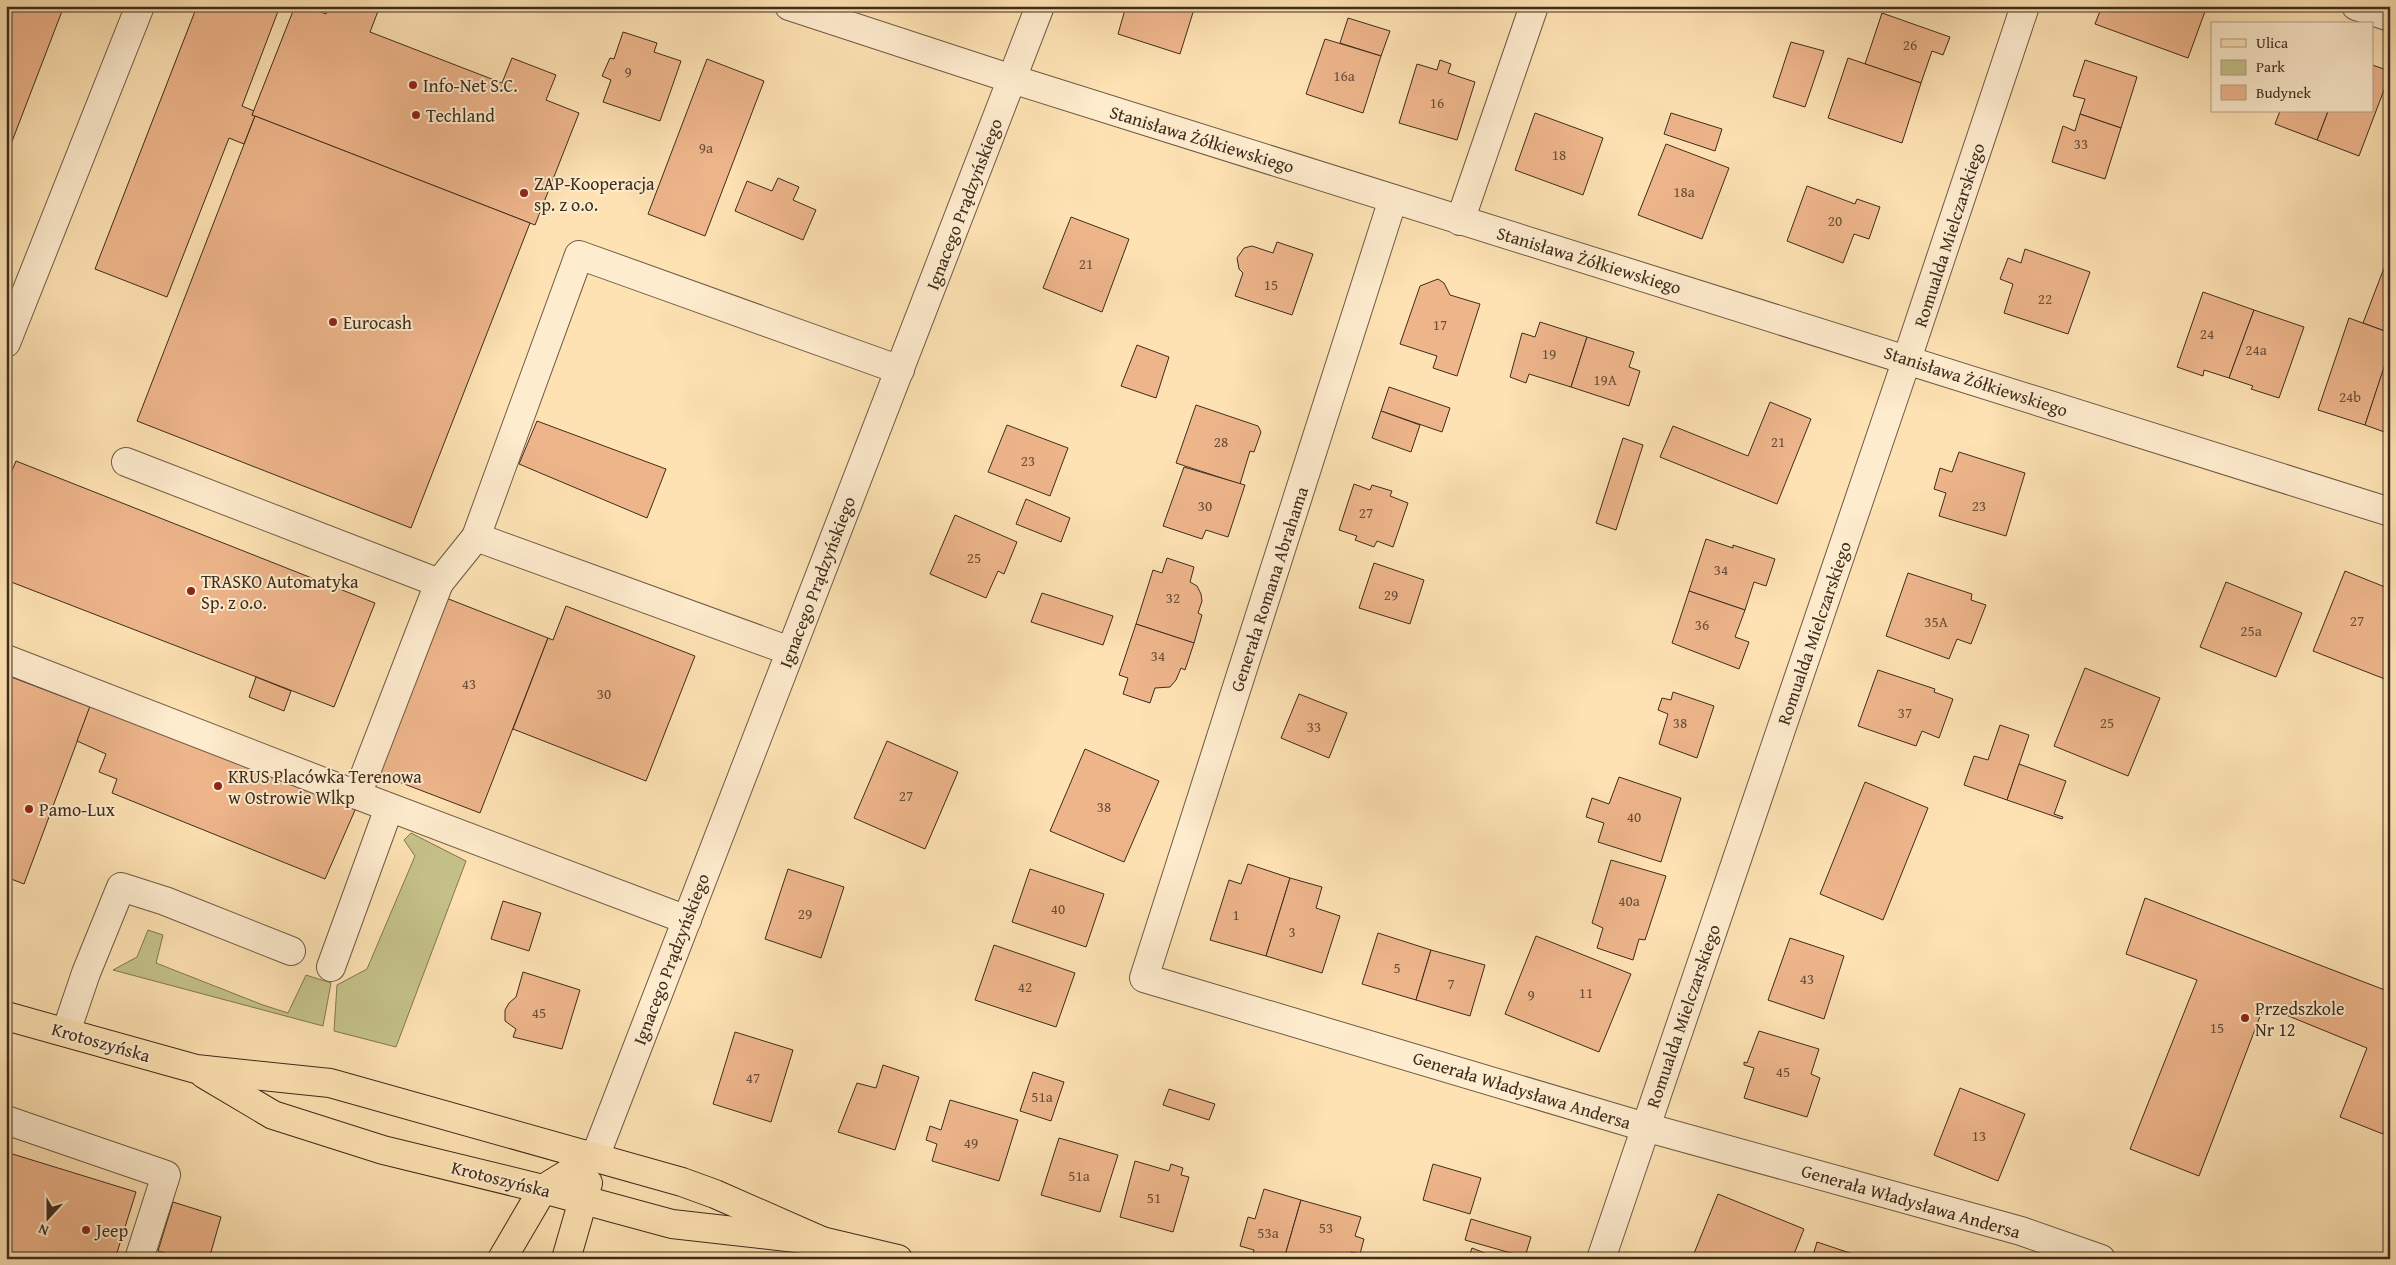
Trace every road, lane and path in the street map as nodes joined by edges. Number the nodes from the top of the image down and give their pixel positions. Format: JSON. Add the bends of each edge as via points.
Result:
{"nodes":[{"id":1,"x":140,"y":6,"type":"edge"},
{"id":2,"x":789,"y":6,"type":"edge"},
{"id":3,"x":1040,"y":6,"type":"edge"},
{"id":4,"x":1534,"y":6,"type":"edge"},
{"id":5,"x":2025,"y":6,"type":"edge"},
{"id":6,"x":2356,"y":6,"type":"edge"},
{"id":7,"x":2390,"y":17,"type":"edge"},
{"id":8,"x":1012,"y":79,"type":"junction"},
{"id":9,"x":1393,"y":199,"type":"junction"},
{"id":10,"x":1460,"y":221,"type":"junction"},
{"id":11,"x":6,"y":343,"type":"edge"},
{"id":12,"x":1907,"y":359,"type":"junction"},
{"id":13,"x":900,"y":370,"type":"junction"},
{"id":14,"x":126,"y":462,"type":"dead end"},
{"id":15,"x":2390,"y":512,"type":"edge"},
{"id":16,"x":476,"y":537,"type":"junction"},
{"id":17,"x":439,"y":583,"type":"junction"},
{"id":18,"x":790,"y":652,"type":"junction"},
{"id":19,"x":6,"y":659,"type":"edge"},
{"id":20,"x":357,"y":795,"type":"junction"},
{"id":21,"x":389,"y":808,"type":"junction"},
{"id":22,"x":687,"y":920,"type":"junction"},
{"id":23,"x":291,"y":951,"type":"dead end"},
{"id":24,"x":331,"y":967,"type":"dead end"},
{"id":25,"x":1144,"y":978,"type":"joint"},
{"id":26,"x":6,"y":1016,"type":"edge"},
{"id":27,"x":66,"y":1032,"type":"junction"},
{"id":28,"x":196,"y":1069,"type":"junction"},
{"id":29,"x":6,"y":1120,"type":"edge"},
{"id":30,"x":1645,"y":1127,"type":"junction"},
{"id":31,"x":594,"y":1157,"type":"junction"},
{"id":32,"x":543,"y":1189,"type":"junction"},
{"id":33,"x":583,"y":1201,"type":"junction"},
{"id":34,"x":822,"y":1241,"type":"junction"},
{"id":35,"x":139,"y":1259,"type":"edge"},
{"id":36,"x":502,"y":1259,"type":"edge"},
{"id":37,"x":566,"y":1259,"type":"edge"},
{"id":38,"x":898,"y":1259,"type":"edge"},
{"id":39,"x":1600,"y":1259,"type":"edge"},
{"id":40,"x":2101,"y":1259,"type":"edge"}],
"edges":[{"from":1,"to":11,"type":"street"},
{"from":2,"to":8,"type":"street","name":"Stanisława Żółkiewskiego"},
{"from":3,"to":8,"type":"street","name":"Ignacego Prądzyńskiego"},
{"from":4,"to":10,"type":"street"},
{"from":5,"to":12,"type":"street","name":"Romualda Mielczarskiego"},
{"from":6,"to":7,"type":"street"},
{"from":8,"to":9,"type":"street","name":"Stanisława Żółkiewskiego"},
{"from":8,"to":13,"type":"street","name":"Ignacego Prądzyńskiego"},
{"from":9,"to":10,"type":"street","name":"Stanisława Żółkiewskiego"},
{"from":9,"to":25,"type":"street","name":"Generała Romana Abrahama"},
{"from":10,"to":12,"type":"street","name":"Stanisława Żółkiewskiego"},
{"from":12,"to":15,"type":"street","name":"Stanisława Żółkiewskiego"},
{"from":12,"to":30,"type":"street","name":"Romualda Mielczarskiego"},
{"from":13,"to":16,"type":"street","via":[[579,255]]},
{"from":13,"to":18,"type":"street","name":"Ignacego Prądzyńskiego"},
{"from":14,"to":17,"type":"street"},
{"from":16,"to":17,"type":"street"},
{"from":16,"to":18,"type":"street"},
{"from":17,"to":20,"type":"street"},
{"from":18,"to":22,"type":"street","name":"Ignacego Prądzyńskiego"},
{"from":19,"to":20,"type":"street"},
{"from":20,"to":21,"type":"street"},
{"from":21,"to":22,"type":"street"},
{"from":21,"to":24,"type":"street"},
{"from":22,"to":31,"type":"street","name":"Ignacego Prądzyńskiego"},
{"from":23,"to":27,"type":"street","via":[[121,887]]},
{"from":25,"to":30,"type":"street","name":"Generała Władysława Andersa"},
{"from":26,"to":27,"type":"main road","name":"Krotoszyńska"},
{"from":27,"to":28,"type":"main road","name":"Krotoszyńska"},
{"from":28,"to":31,"type":"main road","name":"Krotoszyńska","via":[[330,1082]]},
{"from":28,"to":32,"type":"main road","name":"Krotoszyńska","via":[[273,1116],[382,1150]]},
{"from":29,"to":35,"type":"street","via":[[166,1175]]},
{"from":30,"to":39,"type":"street","name":"Romualda Mielczarskiego"},
{"from":30,"to":40,"type":"street","name":"Generała Władysława Andersa","via":[[2021,1231]]},
{"from":31,"to":32,"type":"main road"},
{"from":31,"to":33,"type":"main road"},
{"from":31,"to":34,"type":"main road","name":"Krotoszyńska","via":[[715,1194]]},
{"from":32,"to":33,"type":"main road","name":"Krotoszyńska"},
{"from":32,"to":36,"type":"main road"},
{"from":33,"to":34,"type":"main road","name":"Krotoszyńska","via":[[672,1224]]},
{"from":33,"to":37,"type":"main road"},
{"from":34,"to":38,"type":"main road","name":"Krotoszyńska"}]}
